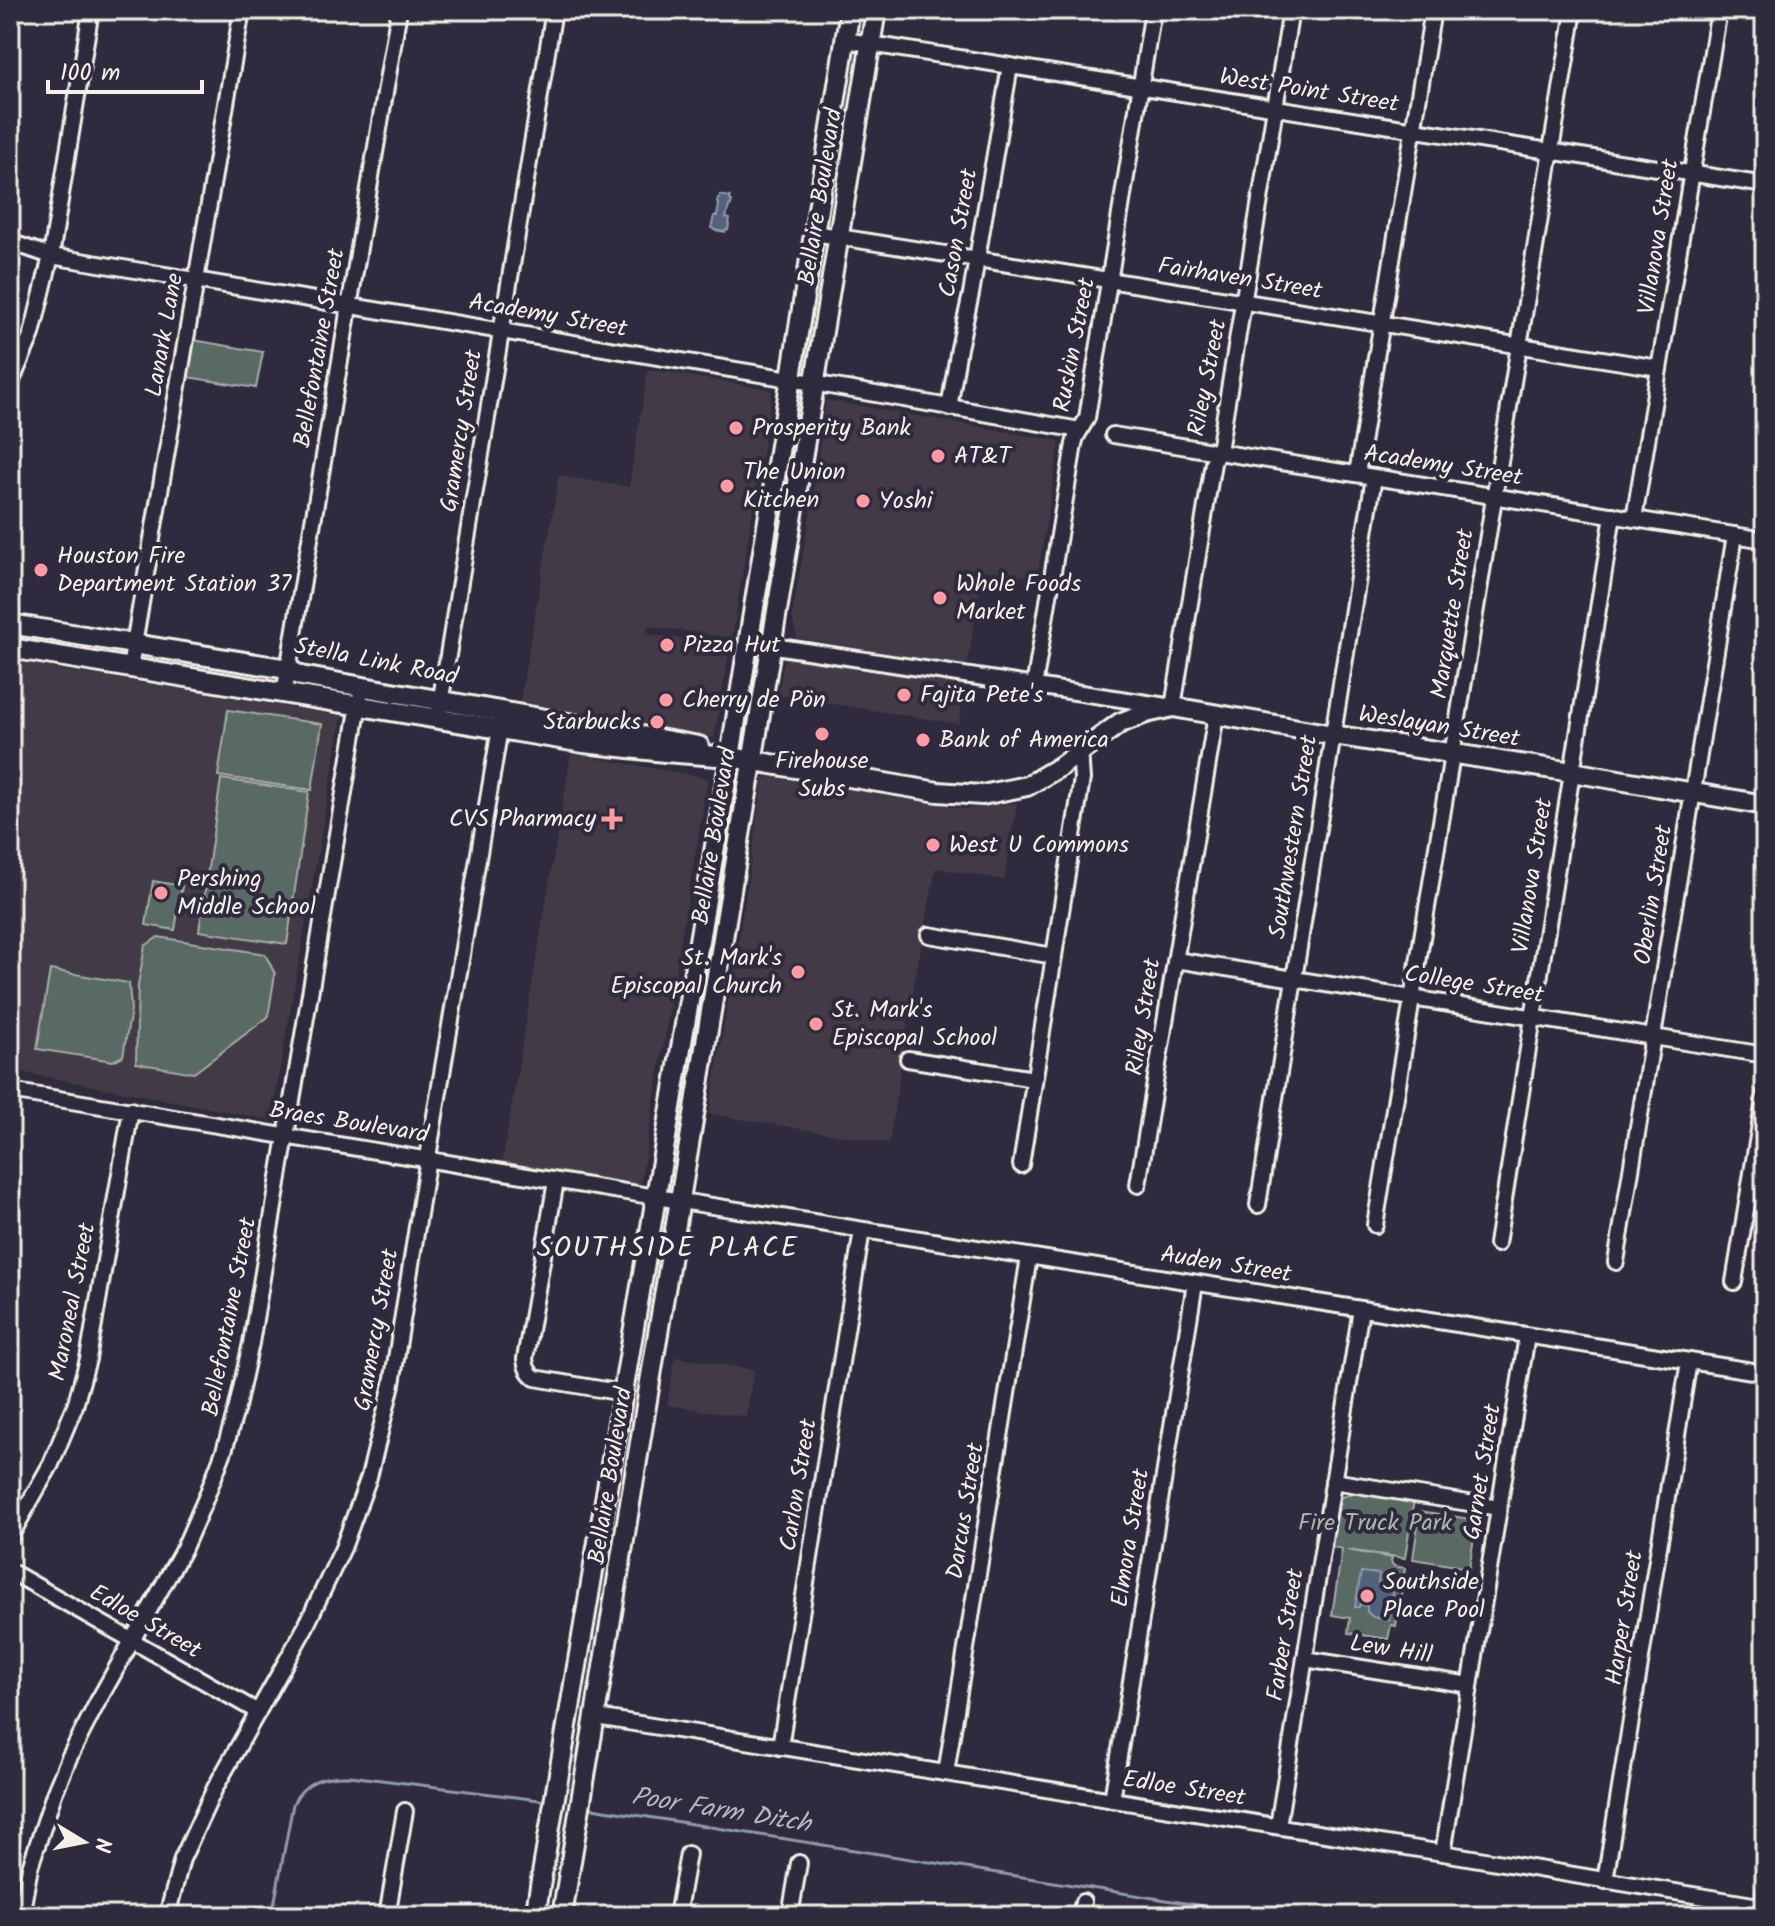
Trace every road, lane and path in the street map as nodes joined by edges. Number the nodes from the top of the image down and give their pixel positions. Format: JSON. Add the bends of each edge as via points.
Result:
{"nodes":[{"id":1,"x":91,"y":10,"type":"edge"},
{"id":2,"x":242,"y":10,"type":"edge"},
{"id":3,"x":399,"y":10,"type":"edge"},
{"id":4,"x":554,"y":10,"type":"edge"},
{"id":5,"x":850,"y":10,"type":"edge"},
{"id":6,"x":876,"y":10,"type":"edge"},
{"id":7,"x":1153,"y":10,"type":"edge"},
{"id":8,"x":1291,"y":10,"type":"edge"},
{"id":9,"x":1433,"y":10,"type":"edge"},
{"id":10,"x":1574,"y":10,"type":"edge"},
{"id":11,"x":1719,"y":10,"type":"edge"},
{"id":12,"x":845,"y":40,"type":"junction"},
{"id":13,"x":871,"y":44,"type":"junction"},
{"id":14,"x":1010,"y":66,"type":"junction"},
{"id":15,"x":1140,"y":86,"type":"junction"},
{"id":16,"x":1276,"y":108,"type":"junction"},
{"id":17,"x":1414,"y":129,"type":"junction"},
{"id":18,"x":1551,"y":151,"type":"junction"},
{"id":19,"x":1692,"y":173,"type":"junction"},
{"id":20,"x":1765,"y":185,"type":"edge"},
{"id":21,"x":814,"y":233,"type":"junction"},
{"id":22,"x":839,"y":237,"type":"junction"},
{"id":23,"x":10,"y":242,"type":"edge"},
{"id":24,"x":51,"y":256,"type":"junction"},
{"id":25,"x":977,"y":259,"type":"junction"},
{"id":26,"x":197,"y":280,"type":"junction"},
{"id":27,"x":1110,"y":280,"type":"junction"},
{"id":28,"x":1244,"y":301,"type":"junction"},
{"id":29,"x":350,"y":305,"type":"junction"},
{"id":30,"x":1382,"y":323,"type":"junction"},
{"id":31,"x":501,"y":330,"type":"junction"},
{"id":32,"x":1519,"y":345,"type":"junction"},
{"id":33,"x":1659,"y":368,"type":"junction"},
{"id":34,"x":790,"y":379,"type":"junction"},
{"id":35,"x":815,"y":383,"type":"junction"},
{"id":36,"x":10,"y":385,"type":"edge"},
{"id":37,"x":949,"y":408,"type":"junction"},
{"id":38,"x":1080,"y":430,"type":"junction"},
{"id":39,"x":1113,"y":435,"type":"dead end"},
{"id":40,"x":1217,"y":452,"type":"junction"},
{"id":41,"x":1357,"y":474,"type":"junction"},
{"id":42,"x":1374,"y":477,"type":"junction"},
{"id":43,"x":1495,"y":496,"type":"junction"},
{"id":44,"x":1613,"y":515,"type":"junction"},
{"id":45,"x":1634,"y":519,"type":"junction"},
{"id":46,"x":1735,"y":535,"type":"junction"},
{"id":47,"x":1765,"y":540,"type":"edge"},
{"id":48,"x":10,"y":624,"type":"edge"},
{"id":49,"x":41,"y":629,"type":"junction"},
{"id":50,"x":67,"y":633,"type":"junction"},
{"id":51,"x":748,"y":642,"type":"junction"},
{"id":52,"x":135,"y":644,"type":"junction"},
{"id":53,"x":770,"y":646,"type":"junction"},
{"id":54,"x":10,"y":648,"type":"edge"},
{"id":55,"x":37,"y":652,"type":"junction"},
{"id":56,"x":63,"y":657,"type":"junction"},
{"id":57,"x":130,"y":668,"type":"junction"},
{"id":58,"x":288,"y":669,"type":"junction"},
{"id":59,"x":1034,"y":687,"type":"junction"},
{"id":60,"x":284,"y":694,"type":"junction"},
{"id":61,"x":360,"y":696,"type":"junction"},
{"id":62,"x":1105,"y":698,"type":"junction"},
{"id":63,"x":1173,"y":707,"type":"junction"},
{"id":64,"x":439,"y":710,"type":"junction"},
{"id":65,"x":1216,"y":715,"type":"junction"},
{"id":66,"x":502,"y":720,"type":"junction"},
{"id":67,"x":1120,"y":723,"type":"junction"},
{"id":68,"x":1333,"y":735,"type":"junction"},
{"id":69,"x":1080,"y":751,"type":"junction"},
{"id":70,"x":1452,"y":753,"type":"junction"},
{"id":71,"x":730,"y":757,"type":"junction"},
{"id":72,"x":751,"y":761,"type":"junction"},
{"id":73,"x":1572,"y":772,"type":"junction"},
{"id":74,"x":1693,"y":793,"type":"junction"},
{"id":75,"x":1765,"y":805,"type":"edge"},
{"id":76,"x":711,"y":869,"type":"junction"},
{"id":77,"x":733,"y":873,"type":"junction"},
{"id":78,"x":929,"y":935,"type":"dead end"},
{"id":79,"x":1054,"y":956,"type":"junction"},
{"id":80,"x":1176,"y":960,"type":"junction"},
{"id":81,"x":1294,"y":979,"type":"junction"},
{"id":82,"x":1412,"y":998,"type":"junction"},
{"id":83,"x":1533,"y":1016,"type":"junction"},
{"id":84,"x":684,"y":1029,"type":"junction"},
{"id":85,"x":708,"y":1031,"type":"junction"},
{"id":86,"x":1653,"y":1036,"type":"junction"},
{"id":87,"x":1765,"y":1055,"type":"edge"},
{"id":88,"x":908,"y":1059,"type":"dead end"},
{"id":89,"x":1034,"y":1079,"type":"junction"},
{"id":90,"x":10,"y":1091,"type":"edge"},
{"id":91,"x":1765,"y":1094,"type":"edge"},
{"id":92,"x":131,"y":1110,"type":"junction"},
{"id":93,"x":286,"y":1135,"type":"junction"},
{"id":94,"x":428,"y":1158,"type":"junction"},
{"id":95,"x":1021,"y":1165,"type":"dead end"},
{"id":96,"x":556,"y":1181,"type":"junction"},
{"id":97,"x":1138,"y":1185,"type":"dead end"},
{"id":98,"x":656,"y":1197,"type":"junction"},
{"id":99,"x":680,"y":1201,"type":"junction"},
{"id":100,"x":1258,"y":1205,"type":"dead end"},
{"id":101,"x":1375,"y":1225,"type":"dead end"},
{"id":102,"x":862,"y":1230,"type":"junction"},
{"id":103,"x":1497,"y":1244,"type":"dead end"},
{"id":104,"x":1029,"y":1257,"type":"junction"},
{"id":105,"x":1616,"y":1262,"type":"dead end"},
{"id":106,"x":1734,"y":1282,"type":"dead end"},
{"id":107,"x":1195,"y":1283,"type":"junction"},
{"id":108,"x":1361,"y":1309,"type":"junction"},
{"id":109,"x":1527,"y":1336,"type":"junction"},
{"id":110,"x":1689,"y":1361,"type":"junction"},
{"id":111,"x":1765,"y":1373,"type":"edge"},
{"id":112,"x":623,"y":1393,"type":"junction"},
{"id":113,"x":616,"y":1434,"type":"junction"},
{"id":114,"x":642,"y":1438,"type":"junction"},
{"id":115,"x":1333,"y":1481,"type":"junction"},
{"id":116,"x":1499,"y":1508,"type":"junction"},
{"id":117,"x":10,"y":1537,"type":"edge"},
{"id":118,"x":10,"y":1571,"type":"edge"},
{"id":119,"x":591,"y":1585,"type":"junction"},
{"id":120,"x":617,"y":1590,"type":"junction"},
{"id":121,"x":132,"y":1641,"type":"junction"},
{"id":122,"x":1305,"y":1659,"type":"junction"},
{"id":123,"x":1470,"y":1685,"type":"junction"},
{"id":124,"x":258,"y":1712,"type":"junction"},
{"id":125,"x":569,"y":1713,"type":"junction"},
{"id":126,"x":596,"y":1717,"type":"junction"},
{"id":127,"x":780,"y":1747,"type":"junction"},
{"id":128,"x":946,"y":1773,"type":"junction"},
{"id":129,"x":1112,"y":1800,"type":"junction"},
{"id":130,"x":405,"y":1811,"type":"dead end"},
{"id":131,"x":1278,"y":1826,"type":"junction"},
{"id":132,"x":1443,"y":1853,"type":"junction"},
{"id":133,"x":688,"y":1854,"type":"dead end"},
{"id":134,"x":799,"y":1863,"type":"dead end"},
{"id":135,"x":1605,"y":1881,"type":"junction"},
{"id":136,"x":1765,"y":1889,"type":"edge"},
{"id":137,"x":1764,"y":1907,"type":"edge"},
{"id":138,"x":21,"y":1916,"type":"edge"},
{"id":139,"x":167,"y":1916,"type":"edge"},
{"id":140,"x":387,"y":1916,"type":"edge"},
{"id":141,"x":535,"y":1916,"type":"edge"},
{"id":142,"x":562,"y":1916,"type":"edge"},
{"id":143,"x":677,"y":1916,"type":"edge"},
{"id":144,"x":790,"y":1916,"type":"edge"}],
"edges":[{"from":1,"to":24,"type":"street"},
{"from":2,"to":26,"type":"street","name":"Lanark Lane"},
{"from":3,"to":29,"type":"street","name":"Bellefontaine Street"},
{"from":4,"to":31,"type":"street","name":"Gramercy Street"},
{"from":5,"to":12,"type":"main road","name":"Bellaire Boulevard"},
{"from":6,"to":13,"type":"main road","name":"Bellaire Boulevard"},
{"from":7,"to":15,"type":"street","name":"Ruskin Street"},
{"from":8,"to":16,"type":"street","name":"Riley Street"},
{"from":9,"to":17,"type":"street"},
{"from":10,"to":18,"type":"street","name":"Marquette Street"},
{"from":11,"to":19,"type":"street","name":"Villanova Street"},
{"from":12,"to":13,"type":"street","name":"West Point Street"},
{"from":12,"to":21,"type":"main road","name":"Bellaire Boulevard"},
{"from":13,"to":14,"type":"street","name":"West Point Street"},
{"from":13,"to":22,"type":"main road","name":"Bellaire Boulevard"},
{"from":14,"to":15,"type":"street","name":"West Point Street"},
{"from":14,"to":25,"type":"street","name":"Cason Street"},
{"from":15,"to":16,"type":"street","name":"West Point Street"},
{"from":15,"to":27,"type":"street","name":"Ruskin Street"},
{"from":16,"to":17,"type":"street","name":"West Point Street"},
{"from":16,"to":28,"type":"street","name":"Riley Street"},
{"from":17,"to":18,"type":"street","name":"West Point Street"},
{"from":17,"to":30,"type":"street"},
{"from":18,"to":19,"type":"street","name":"West Point Street"},
{"from":18,"to":32,"type":"street","name":"Marquette Street"},
{"from":19,"to":20,"type":"street","name":"West Point Street"},
{"from":19,"to":33,"type":"street","name":"Villanova Street"},
{"from":21,"to":22,"type":"street","name":"Fairhaven Street"},
{"from":21,"to":34,"type":"main road","name":"Bellaire Boulevard"},
{"from":22,"to":25,"type":"street","name":"Fairhaven Street"},
{"from":22,"to":35,"type":"main road","name":"Bellaire Boulevard"},
{"from":23,"to":24,"type":"street","name":"Academy Street"},
{"from":24,"to":26,"type":"street","name":"Academy Street"},
{"from":24,"to":36,"type":"street","via":[[32,334]]},
{"from":25,"to":27,"type":"street","name":"Fairhaven Street"},
{"from":25,"to":37,"type":"street","name":"Cason Street"},
{"from":26,"to":29,"type":"street","name":"Academy Street"},
{"from":26,"to":52,"type":"street","name":"Lanark Lane"},
{"from":27,"to":28,"type":"street","name":"Fairhaven Street"},
{"from":27,"to":38,"type":"street","name":"Ruskin Street","via":[[1087,418]]},
{"from":28,"to":30,"type":"street","name":"Fairhaven Street"},
{"from":28,"to":40,"type":"street","name":"Riley Street"},
{"from":29,"to":31,"type":"street","name":"Academy Street"},
{"from":29,"to":58,"type":"street","name":"Bellefontaine Street"},
{"from":30,"to":32,"type":"street","name":"Fairhaven Street"},
{"from":30,"to":41,"type":"street"},
{"from":31,"to":34,"type":"street","name":"Academy Street"},
{"from":31,"to":64,"type":"street","name":"Gramercy Street"},
{"from":32,"to":33,"type":"street","name":"Fairhaven Street"},
{"from":32,"to":43,"type":"street","name":"Marquette Street"},
{"from":33,"to":45,"type":"street","name":"Villanova Street"},
{"from":34,"to":35,"type":"street","name":"Academy Street"},
{"from":34,"to":51,"type":"main road","name":"Bellaire Boulevard"},
{"from":35,"to":37,"type":"street","name":"Academy Street"},
{"from":35,"to":53,"type":"main road","name":"Bellaire Boulevard"},
{"from":37,"to":38,"type":"street","name":"Academy Street"},
{"from":38,"to":59,"type":"street","name":"Ruskin Street"},
{"from":39,"to":40,"type":"street","name":"Academy Street"},
{"from":40,"to":41,"type":"street","name":"Academy Street"},
{"from":40,"to":63,"type":"street","name":"Riley Street"},
{"from":41,"to":42,"type":"street","name":"Academy Street"},
{"from":42,"to":43,"type":"street","name":"Academy Street"},
{"from":42,"to":68,"type":"street","name":"Southwestern Street"},
{"from":43,"to":44,"type":"street","name":"Academy Street"},
{"from":43,"to":70,"type":"street","name":"Marquette Street"},
{"from":44,"to":45,"type":"street","name":"Academy Street"},
{"from":44,"to":73,"type":"street","name":"Villanova Street"},
{"from":45,"to":46,"type":"street","name":"Academy Street"},
{"from":46,"to":47,"type":"street","name":"Academy Street"},
{"from":46,"to":74,"type":"street","name":"Oberlin Street"},
{"from":48,"to":49,"type":"main road","name":"Stella Link Road"},
{"from":49,"to":50,"type":"main road","name":"Stella Link Road"},
{"from":49,"to":55,"type":"main road"},
{"from":50,"to":52,"type":"main road","name":"Stella Link Road"},
{"from":50,"to":56,"type":"main road"},
{"from":51,"to":53,"type":"street","name":"Weslayan Street"},
{"from":51,"to":71,"type":"main road","name":"Bellaire Boulevard"},
{"from":52,"to":57,"type":"street","name":"Lanark Lane"},
{"from":52,"to":58,"type":"main road","name":"Stella Link Road"},
{"from":53,"to":59,"type":"street","name":"Weslayan Street"},
{"from":53,"to":72,"type":"main road","name":"Bellaire Boulevard"},
{"from":54,"to":55,"type":"main road","name":"Stella Link Road"},
{"from":55,"to":56,"type":"main road","name":"Stella Link Road"},
{"from":56,"to":57,"type":"main road","name":"Stella Link Road"},
{"from":57,"to":60,"type":"main road","name":"Stella Link Road"},
{"from":58,"to":60,"type":"street","name":"Bellefontaine Street"},
{"from":58,"to":61,"type":"main road","name":"Stella Link Road"},
{"from":59,"to":62,"type":"street","name":"Weslayan Street"},
{"from":60,"to":61,"type":"main road","name":"Stella Link Road"},
{"from":61,"to":64,"type":"main road","name":"Stella Link Road"},
{"from":61,"to":93,"type":"street","name":"Bellefontaine Street"},
{"from":62,"to":63,"type":"street","name":"Weslayan Street"},
{"from":62,"to":67,"type":"street"},
{"from":63,"to":65,"type":"main road","name":"Weslayan Street"},
{"from":63,"to":67,"type":"main road","name":"Stella Link Road"},
{"from":64,"to":66,"type":"main road","name":"Stella Link Road"},
{"from":65,"to":68,"type":"main road","name":"Weslayan Street"},
{"from":65,"to":80,"type":"street","name":"Riley Street"},
{"from":66,"to":71,"type":"main road","name":"Stella Link Road","via":[[585,734],[679,741]]},
{"from":66,"to":94,"type":"street","name":"Gramercy Street"},
{"from":67,"to":69,"type":"main road","name":"Stella Link Road"},
{"from":68,"to":70,"type":"main road","name":"Weslayan Street"},
{"from":68,"to":81,"type":"street","name":"Southwestern Street"},
{"from":69,"to":72,"type":"main road","name":"Stella Link Road","via":[[1027,786],[982,795]]},
{"from":69,"to":79,"type":"street","via":[[1082,779]]},
{"from":70,"to":73,"type":"main road","name":"Weslayan Street"},
{"from":70,"to":82,"type":"street","name":"Marquette Street"},
{"from":71,"to":72,"type":"main road","name":"Stella Link Road"},
{"from":71,"to":76,"type":"main road","name":"Bellaire Boulevard"},
{"from":72,"to":77,"type":"main road","name":"Bellaire Boulevard"},
{"from":73,"to":74,"type":"main road","name":"Weslayan Street"},
{"from":73,"to":83,"type":"street","name":"Villanova Street"},
{"from":74,"to":75,"type":"main road","name":"Weslayan Street"},
{"from":74,"to":86,"type":"street","name":"Oberlin Street"},
{"from":76,"to":77,"type":"main road"},
{"from":76,"to":84,"type":"main road","name":"Bellaire Boulevard"},
{"from":77,"to":85,"type":"main road","name":"Bellaire Boulevard"},
{"from":78,"to":79,"type":"street"},
{"from":79,"to":89,"type":"street"},
{"from":80,"to":81,"type":"street","name":"College Street"},
{"from":80,"to":97,"type":"street","name":"Riley Street"},
{"from":81,"to":82,"type":"street","name":"College Street"},
{"from":81,"to":100,"type":"street","name":"Southwestern Street"},
{"from":82,"to":83,"type":"street","name":"College Street"},
{"from":82,"to":101,"type":"street","name":"Marquette Street"},
{"from":83,"to":86,"type":"street","name":"College Street"},
{"from":83,"to":103,"type":"street","name":"Villanova Street"},
{"from":84,"to":85,"type":"main road"},
{"from":84,"to":98,"type":"main road","name":"Bellaire Boulevard"},
{"from":85,"to":99,"type":"main road","name":"Bellaire Boulevard"},
{"from":86,"to":87,"type":"street","name":"College Street"},
{"from":86,"to":105,"type":"street","name":"Oberlin Street"},
{"from":88,"to":89,"type":"street"},
{"from":89,"to":95,"type":"street"},
{"from":90,"to":92,"type":"street","name":"Braes Boulevard"},
{"from":91,"to":106,"type":"street"},
{"from":92,"to":93,"type":"street","name":"Braes Boulevard"},
{"from":92,"to":117,"type":"street","name":"Maroneal Street","via":[[88,1359],[75,1406],[51,1464]]},
{"from":93,"to":94,"type":"street","name":"Braes Boulevard"},
{"from":93,"to":121,"type":"street","name":"Bellefontaine Street","via":[[251,1343],[224,1451],[184,1548]]},
{"from":94,"to":96,"type":"street","name":"Braes Boulevard"},
{"from":94,"to":124,"type":"street","name":"Gramercy Street","via":[[392,1384],[369,1477],[312,1614]]},
{"from":96,"to":98,"type":"street","name":"Braes Boulevard"},
{"from":96,"to":112,"type":"street","via":[[526,1367],[535,1378]]},
{"from":98,"to":99,"type":"street","name":"Braes Boulevard"},
{"from":98,"to":112,"type":"main road","name":"Bellaire Boulevard"},
{"from":99,"to":102,"type":"street","name":"Auden Street"},
{"from":99,"to":114,"type":"main road","name":"Bellaire Boulevard"},
{"from":102,"to":104,"type":"street","name":"Auden Street"},
{"from":102,"to":127,"type":"street","name":"Carlon Street"},
{"from":104,"to":107,"type":"street","name":"Auden Street"},
{"from":104,"to":128,"type":"street","name":"Darcus Street"},
{"from":107,"to":108,"type":"street","name":"Auden Street"},
{"from":107,"to":129,"type":"street","name":"Elmora Street"},
{"from":108,"to":109,"type":"street","name":"Auden Street"},
{"from":108,"to":115,"type":"street","name":"Farber Street"},
{"from":109,"to":110,"type":"street","name":"Auden Street"},
{"from":109,"to":116,"type":"street","name":"Garnet Street"},
{"from":110,"to":111,"type":"street","name":"Auden Street"},
{"from":110,"to":135,"type":"street","name":"Harper Street"},
{"from":112,"to":113,"type":"main road","name":"Bellaire Boulevard"},
{"from":113,"to":114,"type":"main road"},
{"from":113,"to":119,"type":"main road","name":"Bellaire Boulevard"},
{"from":114,"to":120,"type":"main road","name":"Bellaire Boulevard"},
{"from":115,"to":116,"type":"street"},
{"from":115,"to":122,"type":"street","name":"Farber Street"},
{"from":116,"to":123,"type":"street","name":"Garnet Street"},
{"from":118,"to":121,"type":"street","name":"Edloe Street"},
{"from":119,"to":120,"type":"main road"},
{"from":119,"to":125,"type":"main road","name":"Bellaire Boulevard"},
{"from":120,"to":126,"type":"main road","name":"Bellaire Boulevard"},
{"from":121,"to":124,"type":"street","name":"Edloe Street"},
{"from":121,"to":138,"type":"street","name":"Bellefontaine Street","via":[[54,1794],[30,1867]]},
{"from":122,"to":123,"type":"street","name":"Lew Hill"},
{"from":122,"to":131,"type":"street","name":"Farber Street"},
{"from":123,"to":132,"type":"street","name":"Garnet Street"},
{"from":124,"to":139,"type":"street","name":"Gramercy Street","via":[[182,1859]]},
{"from":125,"to":126,"type":"main road"},
{"from":125,"to":141,"type":"main road","name":"Bellaire Boulevard"},
{"from":126,"to":127,"type":"street","name":"Edloe Street"},
{"from":126,"to":142,"type":"main road","name":"Bellaire Boulevard"},
{"from":127,"to":128,"type":"street","name":"Edloe Street"},
{"from":128,"to":129,"type":"street","name":"Edloe Street"},
{"from":129,"to":131,"type":"street","name":"Edloe Street"},
{"from":130,"to":140,"type":"street"},
{"from":131,"to":132,"type":"street","name":"Edloe Street"},
{"from":132,"to":135,"type":"street","name":"Edloe Street"},
{"from":133,"to":143,"type":"street"},
{"from":134,"to":144,"type":"street"},
{"from":135,"to":137,"type":"street","name":"Edloe Street"},
{"from":136,"to":137,"type":"street"}]}
